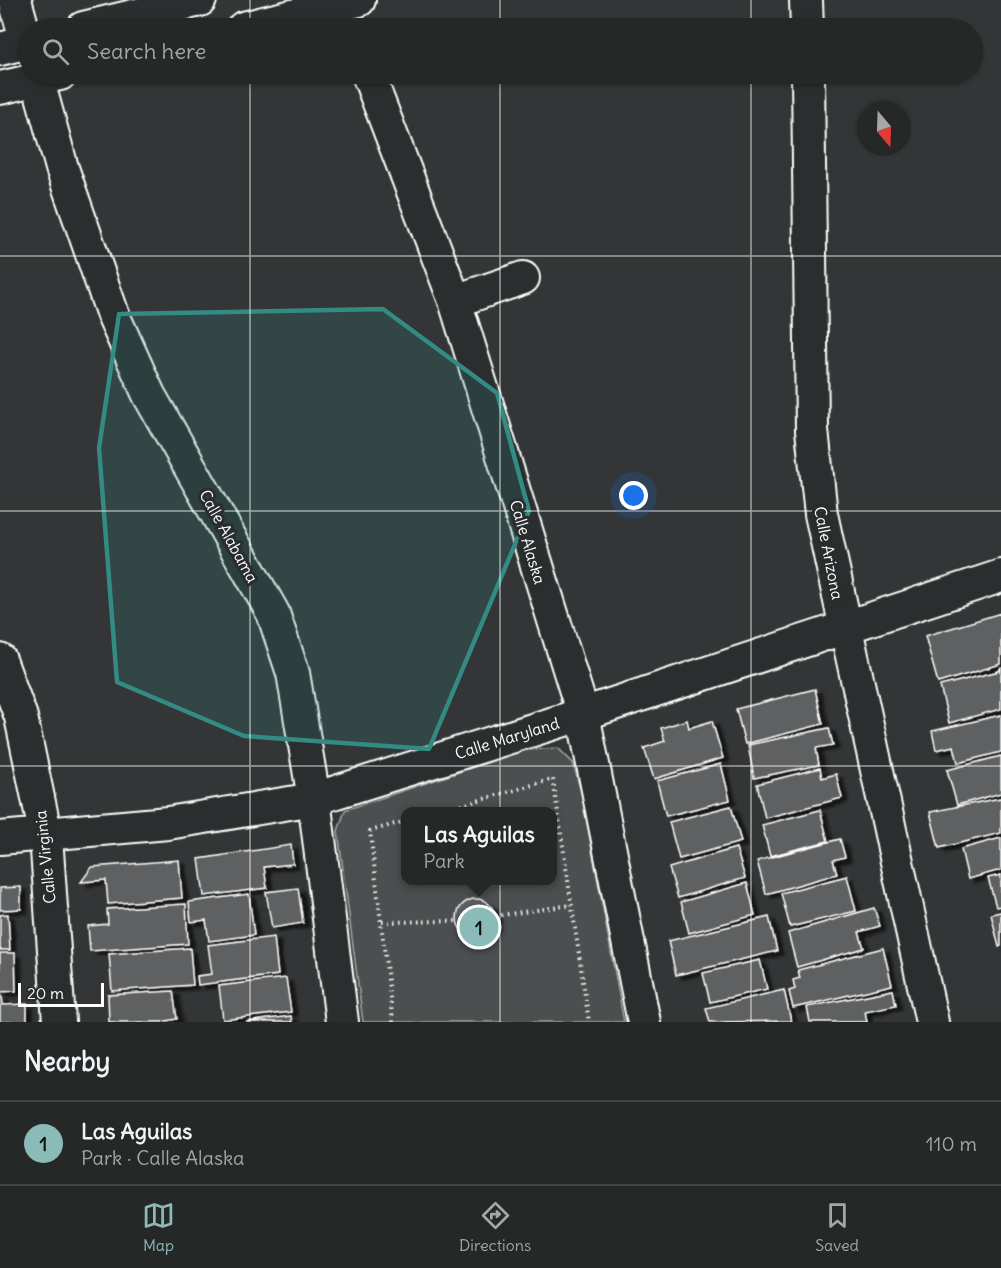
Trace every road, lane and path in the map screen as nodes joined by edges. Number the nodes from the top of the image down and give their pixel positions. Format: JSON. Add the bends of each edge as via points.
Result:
{"nodes":[{"id":1,"x":15,"y":0,"type":"edge"},
{"id":2,"x":200,"y":0,"type":"edge"},
{"id":3,"x":806,"y":0,"type":"edge"},
{"id":4,"x":351,"y":11,"type":"edge"},
{"id":5,"x":125,"y":18,"type":"edge"},
{"id":6,"x":307,"y":18,"type":"edge"},
{"id":7,"x":807,"y":18,"type":"edge"},
{"id":8,"x":18,"y":22,"type":"edge"},
{"id":9,"x":18,"y":83,"type":"edge"},
{"id":10,"x":47,"y":84,"type":"edge"},
{"id":11,"x":372,"y":84,"type":"edge"},
{"id":12,"x":808,"y":84,"type":"edge"},
{"id":13,"x":0,"y":88,"type":"edge"},
{"id":14,"x":523,"y":278,"type":"dead end"},
{"id":15,"x":455,"y":301,"type":"junction"},
{"id":16,"x":1001,"y":576,"type":"edge"},
{"id":17,"x":844,"y":629,"type":"junction"},
{"id":18,"x":0,"y":660,"type":"edge"},
{"id":19,"x":583,"y":714,"type":"junction"},
{"id":20,"x":314,"y":799,"type":"junction"},
{"id":21,"x":455,"y":807,"type":"edge"},
{"id":22,"x":557,"y":807,"type":"edge"},
{"id":23,"x":557,"y":807,"type":"edge"},
{"id":24,"x":401,"y":822,"type":"edge"},
{"id":25,"x":46,"y":836,"type":"junction"},
{"id":26,"x":0,"y":838,"type":"edge"},
{"id":27,"x":571,"y":905,"type":"junction"},
{"id":28,"x":495,"y":916,"type":"dead end"},
{"id":29,"x":458,"y":921,"type":"dead end"},
{"id":30,"x":382,"y":922,"type":"junction"},
{"id":31,"x":59,"y":1022,"type":"edge"},
{"id":32,"x":342,"y":1022,"type":"edge"},
{"id":33,"x":393,"y":1022,"type":"edge"},
{"id":34,"x":589,"y":1022,"type":"edge"},
{"id":35,"x":644,"y":1022,"type":"edge"},
{"id":36,"x":932,"y":1022,"type":"edge"}],
"edges":[{"from":1,"to":8,"type":"street"},
{"from":2,"to":5,"type":"street"},
{"from":3,"to":7,"type":"street"},
{"from":4,"to":6,"type":"street"},
{"from":9,"to":13,"type":"street"},
{"from":10,"to":20,"type":"street","name":"Calle Alabama","via":[[62,168],[113,315],[149,395],[273,613],[293,673]]},
{"from":11,"to":15,"type":"street","name":"Calle Alaska"},
{"from":12,"to":17,"type":"street","name":"Calle Arizona","via":[[812,430],[821,514]]},
{"from":14,"to":15,"type":"street"},
{"from":15,"to":19,"type":"street","name":"Calle Alaska"},
{"from":16,"to":17,"type":"street","name":"Calle Maryland"},
{"from":17,"to":19,"type":"street","name":"Calle Maryland"},
{"from":17,"to":36,"type":"street","name":"Calle Arizona"},
{"from":18,"to":25,"type":"street","name":"Calle Virginia","via":[[21,717]]},
{"from":19,"to":20,"type":"street","name":"Calle Maryland"},
{"from":19,"to":35,"type":"street","name":"Calle Alaska"},
{"from":20,"to":25,"type":"street","name":"Calle Maryland","via":[[168,824]]},
{"from":20,"to":32,"type":"street","name":"Calle Alabama"},
{"from":21,"to":22,"type":"path","via":[[553,779]]},
{"from":23,"to":27,"type":"path"},
{"from":24,"to":30,"type":"path","via":[[370,831]]},
{"from":25,"to":26,"type":"street","name":"Calle Maryland"},
{"from":25,"to":31,"type":"street","name":"Calle Virginia"},
{"from":27,"to":28,"type":"path"},
{"from":27,"to":34,"type":"path"},
{"from":29,"to":30,"type":"path"},
{"from":30,"to":33,"type":"path"}]}
